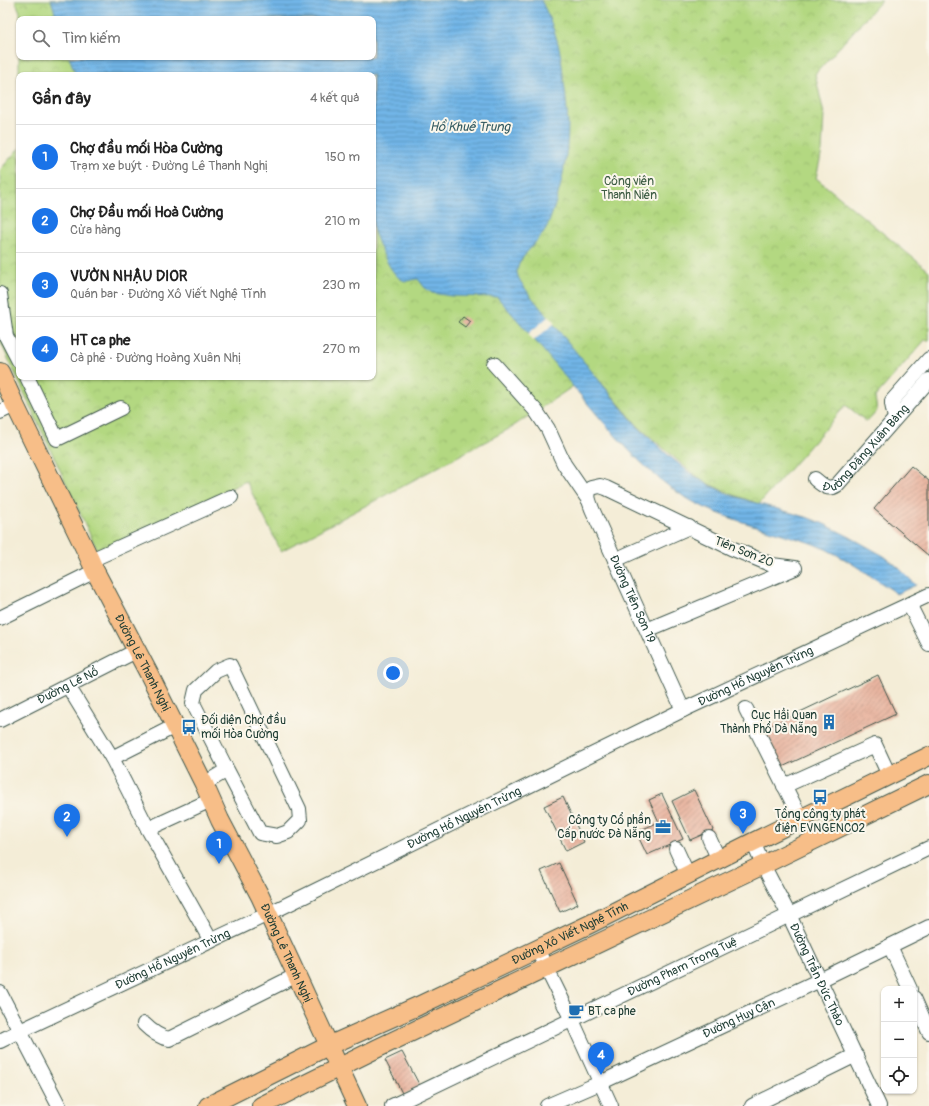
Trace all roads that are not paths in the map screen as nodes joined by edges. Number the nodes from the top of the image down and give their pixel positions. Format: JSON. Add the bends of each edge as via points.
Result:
{"nodes":[{"id":1,"x":0,"y":294,"type":"edge"},
{"id":2,"x":16,"y":355,"type":"edge"},
{"id":3,"x":929,"y":359,"type":"edge"},
{"id":4,"x":494,"y":364,"type":"dead end"},
{"id":5,"x":0,"y":372,"type":"edge"},
{"id":6,"x":28,"y":380,"type":"edge"},
{"id":7,"x":929,"y":380,"type":"edge"},
{"id":8,"x":121,"y":408,"type":"dead end"},
{"id":9,"x":7,"y":409,"type":"edge"},
{"id":10,"x":895,"y":418,"type":"junction"},
{"id":11,"x":815,"y":479,"type":"dead end"},
{"id":12,"x":590,"y":493,"type":"junction"},
{"id":13,"x":231,"y":497,"type":"dead end"},
{"id":14,"x":688,"y":528,"type":"junction"},
{"id":15,"x":615,"y":560,"type":"junction"},
{"id":16,"x":93,"y":566,"type":"junction"},
{"id":17,"x":929,"y":595,"type":"edge"},
{"id":18,"x":909,"y":604,"type":"junction"},
{"id":19,"x":0,"y":618,"type":"edge"},
{"id":20,"x":647,"y":630,"type":"junction"},
{"id":21,"x":929,"y":644,"type":"edge"},
{"id":22,"x":136,"y":650,"type":"junction"},
{"id":23,"x":68,"y":686,"type":"junction"},
{"id":24,"x":746,"y":709,"type":"dead end"},
{"id":25,"x":683,"y":710,"type":"junction"},
{"id":26,"x":0,"y":720,"type":"edge"},
{"id":27,"x":175,"y":726,"type":"junction"},
{"id":28,"x":929,"y":756,"type":"edge"},
{"id":29,"x":112,"y":758,"type":"junction"},
{"id":30,"x":228,"y":770,"type":"junction"},
{"id":31,"x":889,"y":776,"type":"junction"},
{"id":32,"x":929,"y":784,"type":"edge"},
{"id":33,"x":784,"y":786,"type":"junction"},
{"id":34,"x":207,"y":792,"type":"junction"},
{"id":35,"x":801,"y":819,"type":"junction"},
{"id":36,"x":148,"y":828,"type":"junction"},
{"id":37,"x":709,"y":838,"type":"dead end"},
{"id":38,"x":753,"y":842,"type":"junction"},
{"id":39,"x":929,"y":848,"type":"edge"},
{"id":40,"x":676,"y":849,"type":"dead end"},
{"id":41,"x":719,"y":860,"type":"junction"},
{"id":42,"x":763,"y":865,"type":"junction"},
{"id":43,"x":688,"y":875,"type":"junction"},
{"id":44,"x":268,"y":914,"type":"junction"},
{"id":45,"x":789,"y":915,"type":"junction"},
{"id":46,"x":929,"y":927,"type":"edge"},
{"id":47,"x":211,"y":941,"type":"junction"},
{"id":48,"x":890,"y":946,"type":"junction"},
{"id":49,"x":537,"y":949,"type":"junction"},
{"id":50,"x":546,"y":968,"type":"junction"},
{"id":51,"x":297,"y":975,"type":"junction"},
{"id":52,"x":820,"y":980,"type":"junction"},
{"id":53,"x":909,"y":986,"type":"edge"},
{"id":54,"x":0,"y":993,"type":"edge"},
{"id":55,"x":917,"y":1005,"type":"edge"},
{"id":56,"x":572,"y":1020,"type":"junction"},
{"id":57,"x":144,"y":1024,"type":"dead end"},
{"id":58,"x":20,"y":1031,"type":"junction"},
{"id":59,"x":929,"y":1032,"type":"edge"},
{"id":60,"x":0,"y":1041,"type":"edge"},
{"id":61,"x":328,"y":1046,"type":"junction"},
{"id":62,"x":856,"y":1055,"type":"junction"},
{"id":63,"x":338,"y":1067,"type":"junction"},
{"id":64,"x":600,"y":1083,"type":"junction"},
{"id":65,"x":776,"y":1101,"type":"edge"},
{"id":66,"x":59,"y":1106,"type":"edge"},
{"id":67,"x":208,"y":1106,"type":"edge"},
{"id":68,"x":261,"y":1106,"type":"edge"},
{"id":69,"x":357,"y":1106,"type":"edge"},
{"id":70,"x":392,"y":1106,"type":"edge"},
{"id":71,"x":547,"y":1106,"type":"edge"},
{"id":72,"x":611,"y":1106,"type":"edge"},
{"id":73,"x":752,"y":1106,"type":"edge"},
{"id":74,"x":880,"y":1106,"type":"edge"}],
"edges":[{"from":1,"to":2,"type":"street","via":[[6,336]]},
{"from":3,"to":10,"type":"street","via":[[892,401]]},
{"from":4,"to":12,"type":"street","name":"Đường Tiên Sơn 19","via":[[536,411],[548,429],[564,464]]},
{"from":5,"to":9,"type":"main road","name":"Đường Lê Thanh Nghị"},
{"from":6,"to":8,"type":"street","via":[[57,439]]},
{"from":7,"to":10,"type":"street","name":"Đường Đặng Xuân Bảng"},
{"from":9,"to":16,"type":"main road","name":"Đường Lê Thanh Nghị"},
{"from":10,"to":11,"type":"street","name":"Đường Đặng Xuân Bảng","via":[[837,485],[831,488],[824,487]]},
{"from":12,"to":14,"type":"street","name":"Tiên Sơn 20","via":[[600,486],[606,488]]},
{"from":12,"to":15,"type":"street","name":"Đường Tiên Sơn 19"},
{"from":13,"to":16,"type":"street"},
{"from":14,"to":15,"type":"street"},
{"from":14,"to":20,"type":"street","name":"Tiên Sơn 20","via":[[772,565],[795,568]]},
{"from":15,"to":20,"type":"street","name":"Đường Tiên Sơn 19"},
{"from":16,"to":19,"type":"street"},
{"from":16,"to":22,"type":"main road","name":"Đường Lê Thanh Nghị"},
{"from":17,"to":18,"type":"street","name":"Đường Hồ Nguyên Trừng"},
{"from":18,"to":21,"type":"street"},
{"from":18,"to":25,"type":"street","name":"Đường Hồ Nguyên Trừng"},
{"from":20,"to":25,"type":"street","name":"Đường Tiên Sơn 19"},
{"from":22,"to":23,"type":"street","name":"Đường Lê Nổ"},
{"from":22,"to":27,"type":"main road","name":"Đường Lê Thanh Nghị"},
{"from":23,"to":26,"type":"street","name":"Đường Lê Nổ"},
{"from":23,"to":29,"type":"street"},
{"from":24,"to":33,"type":"street"},
{"from":25,"to":44,"type":"street","name":"Đường Hồ Nguyên Trừng"},
{"from":27,"to":29,"type":"street"},
{"from":27,"to":34,"type":"main road","name":"Đường Lê Thanh Nghị"},
{"from":28,"to":31,"type":"main road","name":"Đường Xô Viết Nghệ Tĩnh"},
{"from":29,"to":36,"type":"street"},
{"from":30,"to":30,"type":"street","via":[[260,833],[277,836],[288,832],[300,820],[299,809],[230,665],[216,670],[196,690],[193,703]]},
{"from":30,"to":34,"type":"street"},
{"from":31,"to":33,"type":"street","via":[[875,745]]},
{"from":31,"to":35,"type":"main road","name":"Đường Xô Viết Nghệ Tĩnh"},
{"from":32,"to":42,"type":"main road","name":"Đường Xô Viết Nghệ Tĩnh"},
{"from":33,"to":35,"type":"street"},
{"from":34,"to":36,"type":"street"},
{"from":34,"to":44,"type":"main road","name":"Đường Lê Thanh Nghị"},
{"from":35,"to":38,"type":"main road","name":"Đường Xô Viết Nghệ Tĩnh"},
{"from":36,"to":47,"type":"street"},
{"from":37,"to":41,"type":"street"},
{"from":38,"to":41,"type":"main road","name":"Đường Xô Viết Nghệ Tĩnh"},
{"from":38,"to":42,"type":"street","name":"Đường Trần Đức Thảo"},
{"from":39,"to":45,"type":"street","name":"Đường Phạm Trọng Tuệ"},
{"from":40,"to":43,"type":"street"},
{"from":41,"to":43,"type":"main road","name":"Đường Xô Viết Nghệ Tĩnh"},
{"from":42,"to":45,"type":"street","name":"Đường Trần Đức Thảo"},
{"from":42,"to":50,"type":"main road","name":"Đường Xô Viết Nghệ Tĩnh"},
{"from":43,"to":49,"type":"main road","name":"Đường Xô Viết Nghệ Tĩnh"},
{"from":44,"to":47,"type":"street","name":"Đường Hồ Nguyên Trừng"},
{"from":44,"to":51,"type":"main road","name":"Đường Lê Thanh Nghị"},
{"from":45,"to":52,"type":"street","name":"Đường Trần Đức Thảo"},
{"from":45,"to":56,"type":"street","name":"Đường Phạm Trọng Tuệ"},
{"from":46,"to":48,"type":"street","name":"Đường Huy Cận"},
{"from":47,"to":58,"type":"street","name":"Đường Hồ Nguyên Trừng"},
{"from":48,"to":52,"type":"street","name":"Đường Huy Cận"},
{"from":48,"to":53,"type":"street"},
{"from":49,"to":50,"type":"street"},
{"from":49,"to":61,"type":"main road","name":"Đường Xô Viết Nghệ Tĩnh"},
{"from":50,"to":56,"type":"street"},
{"from":50,"to":63,"type":"main road","name":"Đường Xô Viết Nghệ Tĩnh"},
{"from":51,"to":57,"type":"street","via":[[169,1039],[155,1034]]},
{"from":51,"to":61,"type":"main road","name":"Đường Lê Thanh Nghị"},
{"from":52,"to":62,"type":"street","name":"Đường Trần Đức Thảo"},
{"from":52,"to":64,"type":"street","name":"Đường Huy Cận"},
{"from":54,"to":58,"type":"street"},
{"from":55,"to":59,"type":"street"},
{"from":56,"to":64,"type":"street"},
{"from":56,"to":70,"type":"street","name":"Đường Phạm Trọng Tuệ"},
{"from":58,"to":60,"type":"street","name":"Đường Hồ Nguyên Trừng"},
{"from":58,"to":66,"type":"street"},
{"from":61,"to":63,"type":"main road","name":"Đường Lê Thanh Nghị"},
{"from":61,"to":67,"type":"main road","name":"Đường Xô Viết Nghệ Tĩnh"},
{"from":62,"to":65,"type":"street"},
{"from":62,"to":74,"type":"street","name":"Đường Trần Đức Thảo"},
{"from":63,"to":68,"type":"main road","name":"Đường Xô Viết Nghệ Tĩnh"},
{"from":63,"to":69,"type":"main road","name":"Đường Lê Thanh Nghị"},
{"from":64,"to":71,"type":"street","name":"Đường Huy Cận"},
{"from":64,"to":72,"type":"street"},
{"from":65,"to":73,"type":"street"}]}
